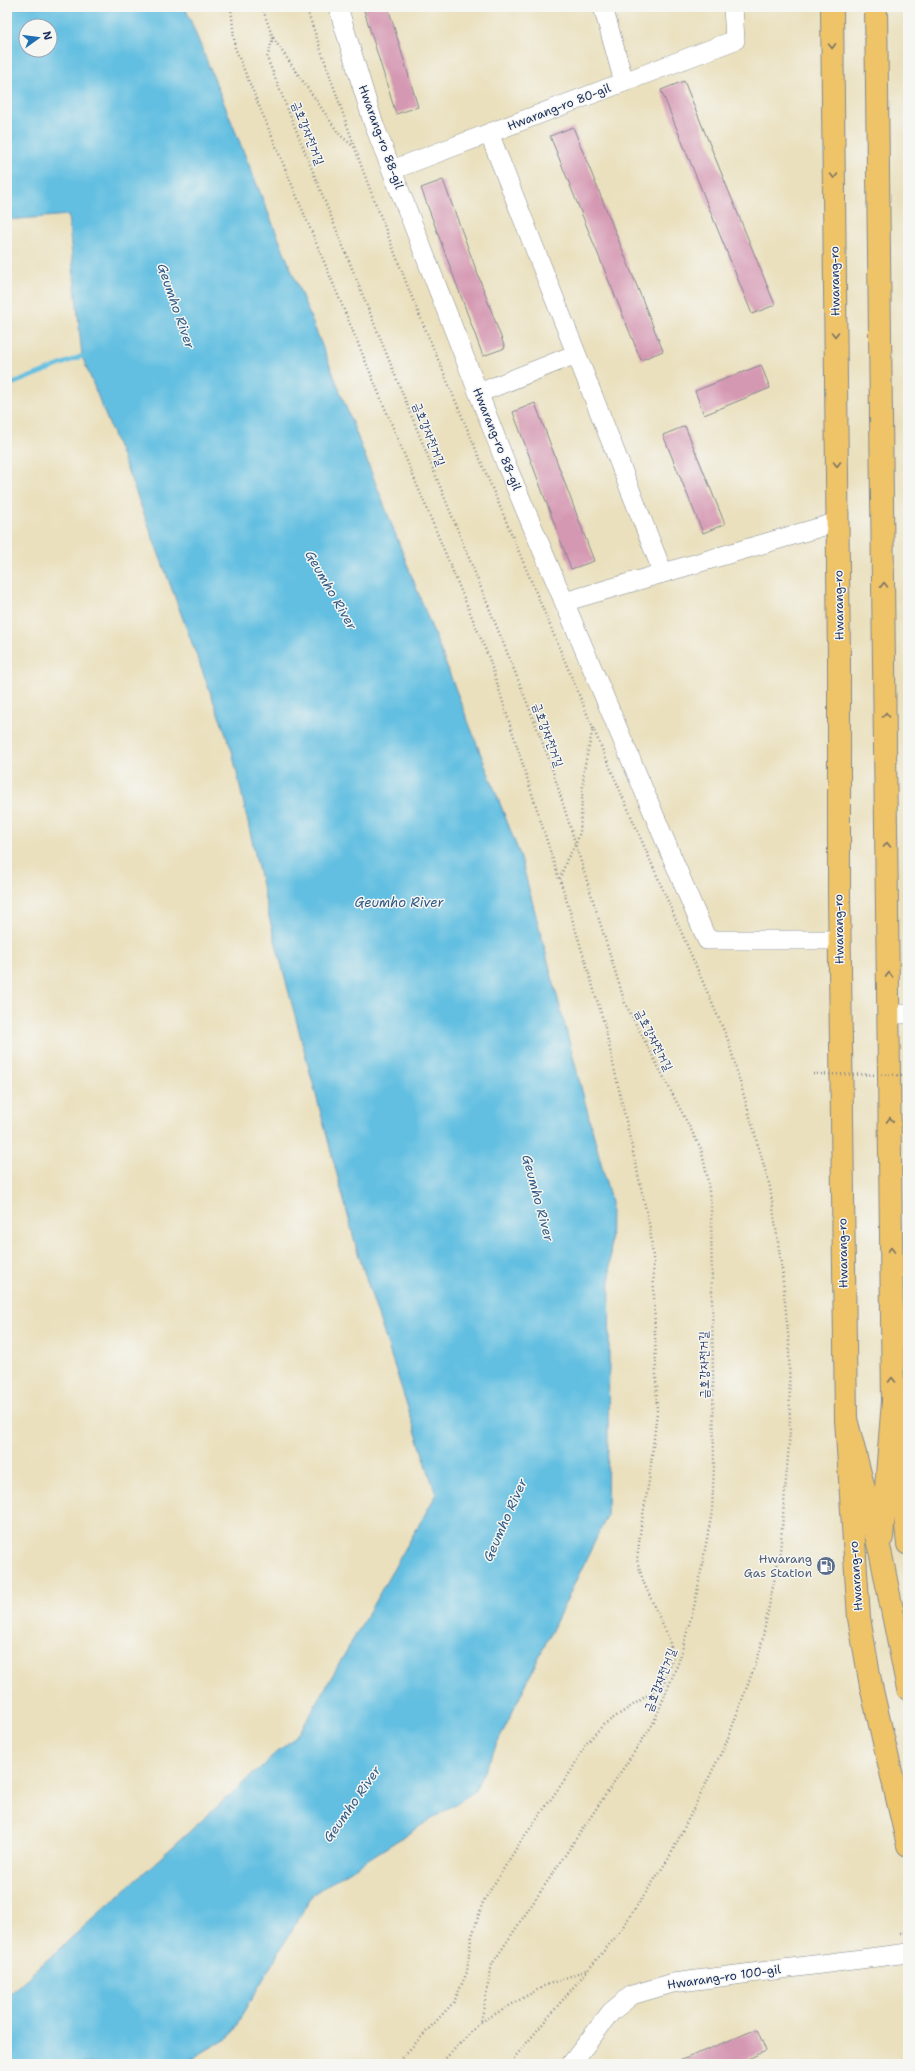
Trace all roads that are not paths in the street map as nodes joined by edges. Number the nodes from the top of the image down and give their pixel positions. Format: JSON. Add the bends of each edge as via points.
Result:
{"nodes":[{"id":1,"x":338,"y":7,"type":"edge"},
{"id":2,"x":603,"y":7,"type":"edge"},
{"id":3,"x":733,"y":7,"type":"edge"},
{"id":4,"x":832,"y":7,"type":"edge"},
{"id":5,"x":876,"y":7,"type":"edge"},
{"id":6,"x":624,"y":82,"type":"junction"},
{"id":7,"x":489,"y":133,"type":"junction"},
{"id":8,"x":392,"y":170,"type":"junction"},
{"id":9,"x":576,"y":354,"type":"junction"},
{"id":10,"x":479,"y":393,"type":"junction"},
{"id":11,"x":838,"y":522,"type":"junction"},
{"id":12,"x":663,"y":573,"type":"junction"},
{"id":13,"x":564,"y":602,"type":"junction"},
{"id":14,"x":839,"y":940,"type":"junction"},
{"id":15,"x":899,"y":1014,"type":"edge"},
{"id":16,"x":893,"y":1401,"type":"junction"},
{"id":17,"x":846,"y":1419,"type":"junction"},
{"id":18,"x":908,"y":1544,"type":"edge"},
{"id":19,"x":881,"y":1555,"type":"junction"},
{"id":20,"x":908,"y":1688,"type":"edge"},
{"id":21,"x":908,"y":1844,"type":"edge"},
{"id":22,"x":908,"y":1952,"type":"edge"},
{"id":23,"x":571,"y":2064,"type":"edge"}],
"edges":[{"from":1,"to":8,"type":"street","name":"Hwarang-ro 88-gil","via":[[373,122]]},
{"from":2,"to":6,"type":"street","name":"Hwarang-ro 80-gil"},
{"from":3,"to":6,"type":"street","via":[[735,40]]},
{"from":4,"to":11,"type":"main road","name":"Hwarang-ro","one_way":true},
{"from":15,"to":5,"type":"main road","one_way":true},
{"from":6,"to":7,"type":"street","name":"Hwarang-ro 80-gil"},
{"from":7,"to":8,"type":"street","name":"Hwarang-ro 80-gil"},
{"from":7,"to":9,"type":"street"},
{"from":8,"to":10,"type":"street","name":"Hwarang-ro 88-gil"},
{"from":9,"to":10,"type":"street"},
{"from":9,"to":12,"type":"street"},
{"from":10,"to":13,"type":"street","name":"Hwarang-ro 88-gil"},
{"from":11,"to":12,"type":"street"},
{"from":11,"to":14,"type":"main road","name":"Hwarang-ro"},
{"from":12,"to":13,"type":"street"},
{"from":13,"to":14,"type":"street","name":"Hwarang-ro 88-gil","via":[[707,940]]},
{"from":14,"to":17,"type":"main road","name":"Hwarang-ro"},
{"from":16,"to":15,"type":"main road","one_way":true},
{"from":16,"to":18,"type":"main road"},
{"from":16,"to":19,"type":"main road"},
{"from":17,"to":19,"type":"main road"},
{"from":17,"to":21,"type":"main road","name":"Hwarang-ro","via":[[859,1618],[871,1686]]},
{"from":19,"to":20,"type":"main road"},
{"from":22,"to":23,"type":"street","name":"Hwarang-ro 100-gil","via":[[673,1983],[632,1994],[611,2012]]}]}
